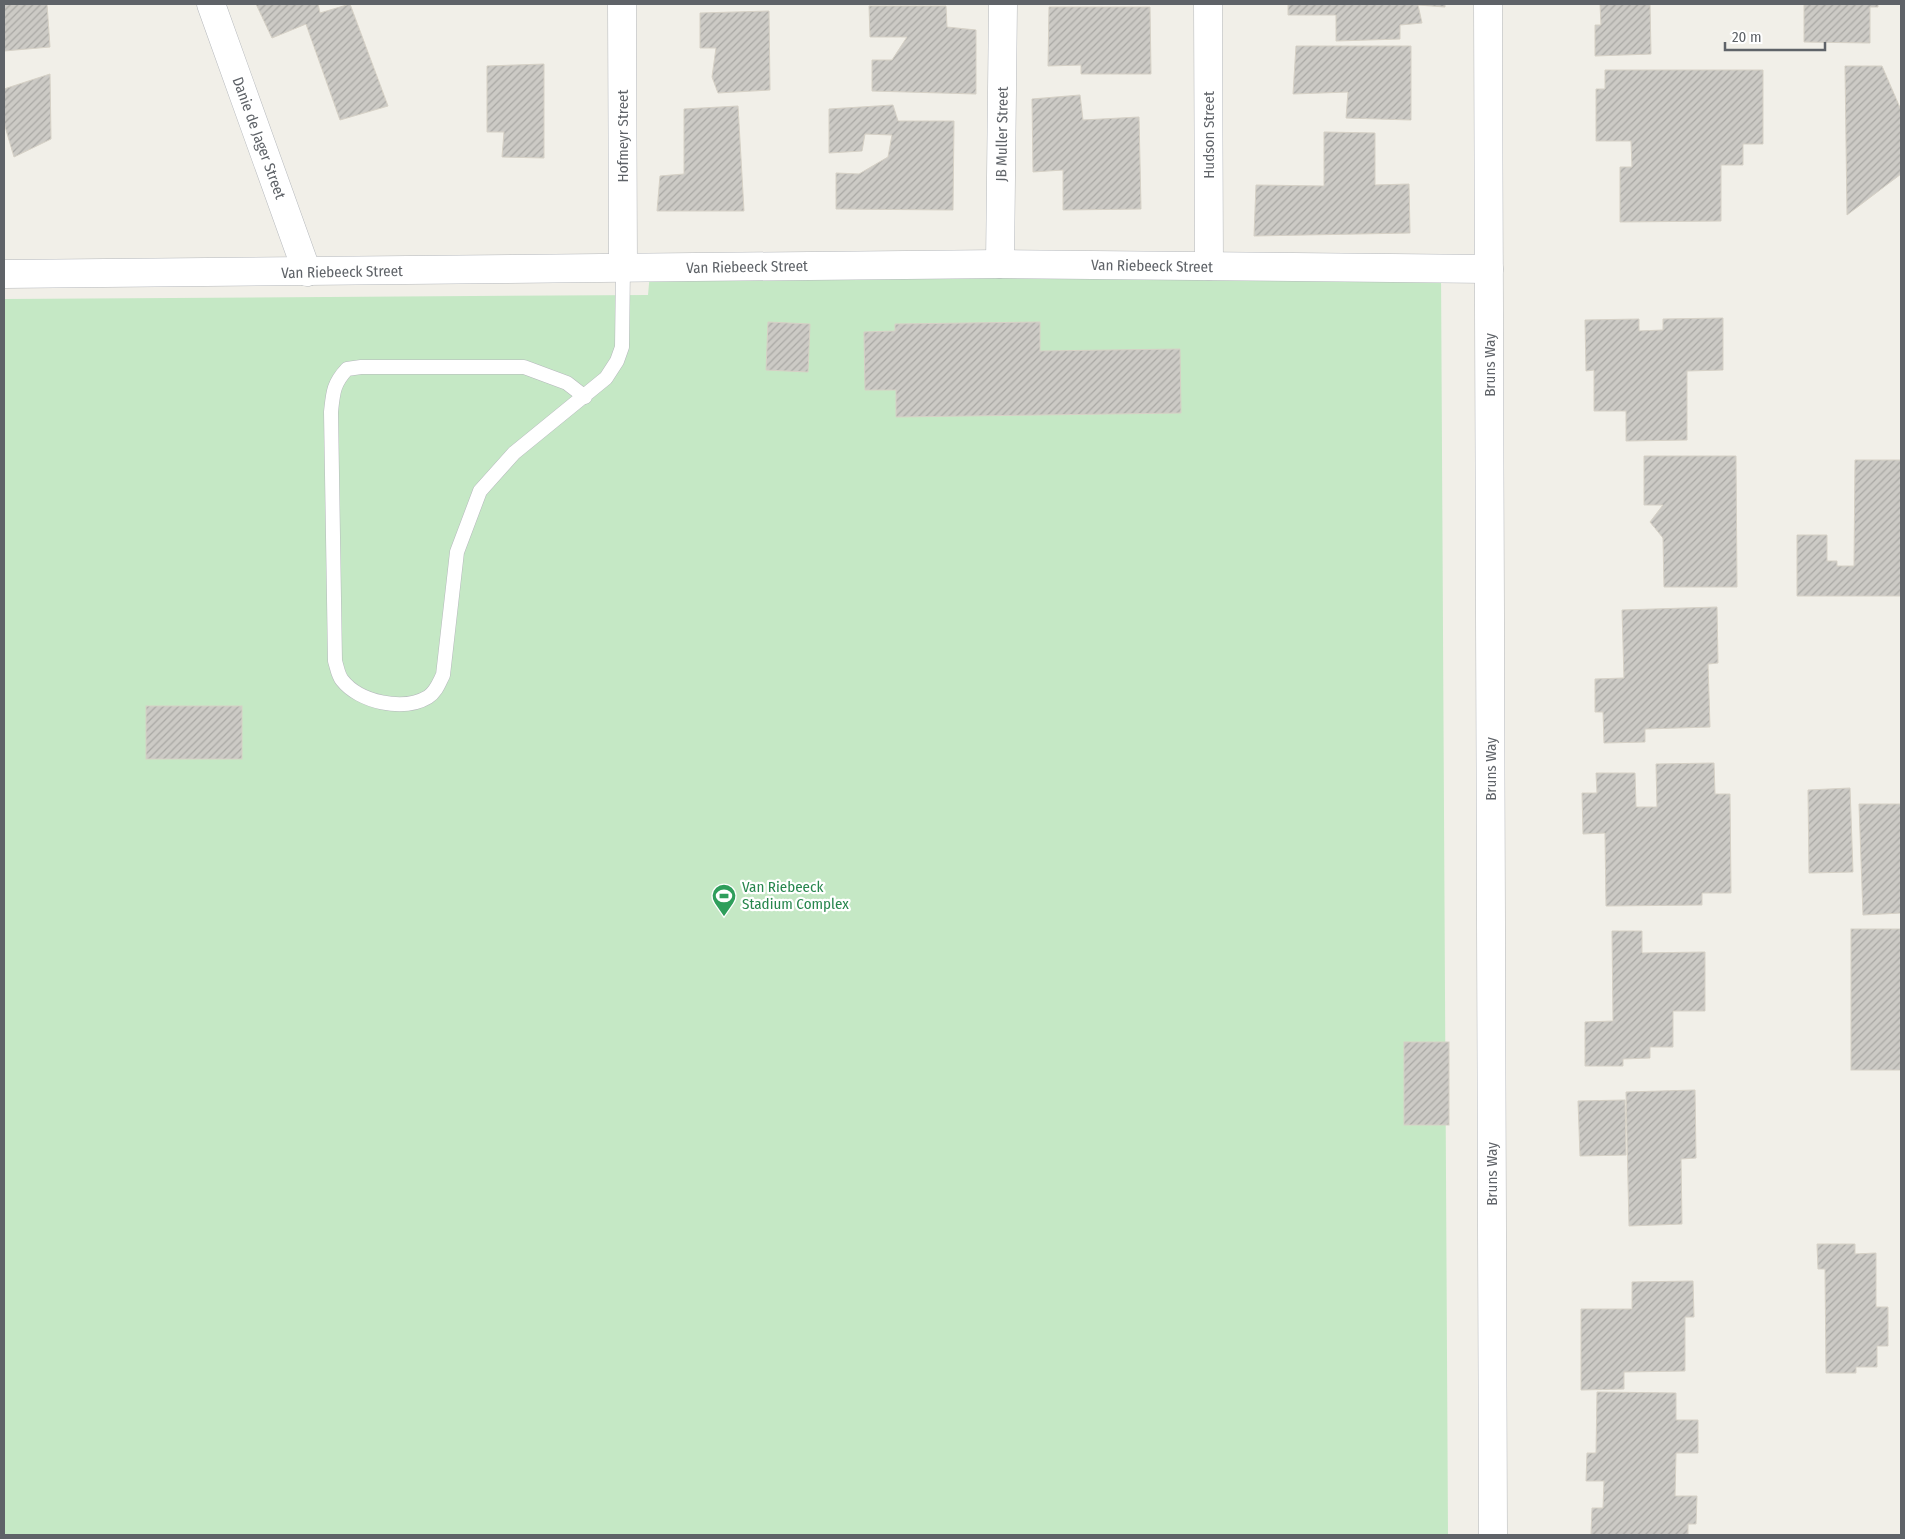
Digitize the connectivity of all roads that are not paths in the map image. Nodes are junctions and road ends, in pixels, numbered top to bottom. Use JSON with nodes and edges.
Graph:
{"nodes":[{"id":1,"x":211,"y":4,"type":"edge"},
{"id":2,"x":622,"y":4,"type":"edge"},
{"id":3,"x":1003,"y":4,"type":"edge"},
{"id":4,"x":1208,"y":4,"type":"edge"},
{"id":5,"x":1488,"y":4,"type":"edge"},
{"id":6,"x":1000,"y":264,"type":"junction"},
{"id":7,"x":1209,"y":266,"type":"junction"},
{"id":8,"x":624,"y":268,"type":"junction"},
{"id":9,"x":1490,"y":269,"type":"junction"},
{"id":10,"x":308,"y":272,"type":"junction"},
{"id":11,"x":4,"y":274,"type":"edge"},
{"id":12,"x":585,"y":397,"type":"junction"},
{"id":13,"x":1493,"y":1535,"type":"edge"}],
"edges":[{"from":1,"to":10,"type":"street","name":"Danie de Jager Street"},
{"from":2,"to":8,"type":"street","name":"Hofmeyr Street"},
{"from":3,"to":6,"type":"street","name":"JB Muller Street"},
{"from":4,"to":7,"type":"street","name":"Hudson Street"},
{"from":5,"to":9,"type":"street","name":"Bruns Way"},
{"from":6,"to":7,"type":"street","name":"Van Riebeeck Street"},
{"from":6,"to":8,"type":"street","name":"Van Riebeeck Street"},
{"from":7,"to":9,"type":"street","name":"Van Riebeeck Street"},
{"from":8,"to":10,"type":"street","name":"Van Riebeeck Street"},
{"from":8,"to":12,"type":"lane"},
{"from":9,"to":13,"type":"street","name":"Bruns Way"},
{"from":10,"to":11,"type":"street","name":"Van Riebeeck Street"},
{"from":12,"to":12,"type":"lane"}]}
